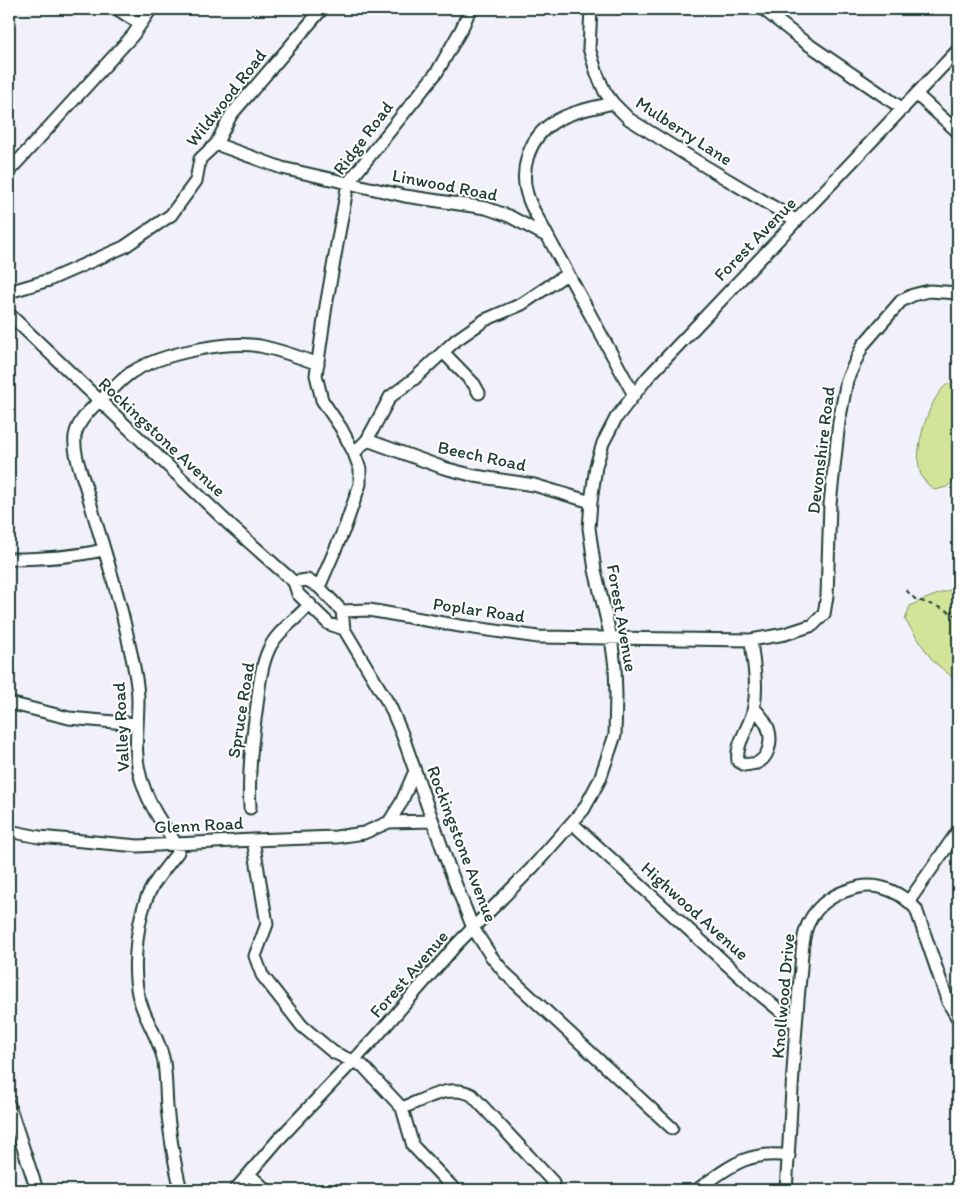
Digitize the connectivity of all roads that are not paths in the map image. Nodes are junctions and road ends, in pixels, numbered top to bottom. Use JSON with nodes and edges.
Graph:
{"nodes":[{"id":1,"x":117,"y":9,"type":"edge"},
{"id":2,"x":151,"y":9,"type":"edge"},
{"id":3,"x":322,"y":9,"type":"edge"},
{"id":4,"x":470,"y":9,"type":"edge"},
{"id":5,"x":591,"y":9,"type":"edge"},
{"id":6,"x":763,"y":9,"type":"edge"},
{"id":7,"x":140,"y":24,"type":"junction"},
{"id":8,"x":958,"y":50,"type":"edge"},
{"id":9,"x":917,"y":95,"type":"junction"},
{"id":10,"x":613,"y":103,"type":"junction"},
{"id":11,"x":903,"y":109,"type":"junction"},
{"id":12,"x":958,"y":132,"type":"edge"},
{"id":13,"x":216,"y":144,"type":"junction"},
{"id":14,"x":9,"y":171,"type":"edge"},
{"id":15,"x":348,"y":183,"type":"junction"},
{"id":16,"x":797,"y":221,"type":"junction"},
{"id":17,"x":548,"y":238,"type":"junction"},
{"id":18,"x":567,"y":274,"type":"junction"},
{"id":19,"x":9,"y":292,"type":"edge"},
{"id":20,"x":958,"y":293,"type":"edge"},
{"id":21,"x":9,"y":314,"type":"edge"},
{"id":22,"x":443,"y":352,"type":"junction"},
{"id":23,"x":318,"y":364,"type":"junction"},
{"id":24,"x":479,"y":393,"type":"dead end"},
{"id":25,"x":634,"y":395,"type":"junction"},
{"id":26,"x":99,"y":401,"type":"junction"},
{"id":27,"x":366,"y":440,"type":"junction"},
{"id":28,"x":354,"y":453,"type":"junction"},
{"id":29,"x":591,"y":502,"type":"junction"},
{"id":30,"x":103,"y":550,"type":"junction"},
{"id":31,"x":9,"y":559,"type":"edge"},
{"id":32,"x":294,"y":582,"type":"junction"},
{"id":33,"x":319,"y":587,"type":"junction"},
{"id":34,"x":310,"y":604,"type":"junction"},
{"id":35,"x":342,"y":611,"type":"junction"},
{"id":36,"x":820,"y":619,"type":"joint"},
{"id":37,"x":344,"y":629,"type":"junction"},
{"id":38,"x":612,"y":638,"type":"junction"},
{"id":39,"x":752,"y":640,"type":"junction"},
{"id":40,"x":9,"y":703,"type":"edge"},
{"id":41,"x":754,"y":708,"type":"junction"},
{"id":42,"x":137,"y":724,"type":"junction"},
{"id":43,"x":415,"y":771,"type":"junction"},
{"id":44,"x":250,"y":808,"type":"dead end"},
{"id":45,"x":433,"y":821,"type":"junction"},
{"id":46,"x":389,"y":822,"type":"junction"},
{"id":47,"x":572,"y":822,"type":"junction"},
{"id":48,"x":9,"y":831,"type":"edge"},
{"id":49,"x":958,"y":831,"type":"edge"},
{"id":50,"x":253,"y":840,"type":"junction"},
{"id":51,"x":178,"y":845,"type":"junction"},
{"id":52,"x":909,"y":901,"type":"junction"},
{"id":53,"x":473,"y":928,"type":"junction"},
{"id":54,"x":958,"y":1019,"type":"edge"},
{"id":55,"x":795,"y":1023,"type":"junction"},
{"id":56,"x":353,"y":1062,"type":"junction"},
{"id":57,"x":9,"y":1105,"type":"edge"},
{"id":58,"x":402,"y":1108,"type":"junction"},
{"id":59,"x":11,"y":1117,"type":"edge"},
{"id":60,"x":672,"y":1128,"type":"dead end"},
{"id":61,"x":788,"y":1156,"type":"junction"},
{"id":62,"x":249,"y":1174,"type":"junction"},
{"id":63,"x":553,"y":1182,"type":"dead end"},
{"id":64,"x":37,"y":1190,"type":"edge"},
{"id":65,"x":181,"y":1190,"type":"edge"},
{"id":66,"x":235,"y":1190,"type":"edge"},
{"id":67,"x":266,"y":1190,"type":"edge"},
{"id":68,"x":456,"y":1190,"type":"edge"},
{"id":69,"x":697,"y":1190,"type":"edge"},
{"id":70,"x":786,"y":1190,"type":"edge"}],
"edges":[{"from":1,"to":7,"type":"street"},
{"from":2,"to":7,"type":"street"},
{"from":3,"to":13,"type":"street","name":"Wildwood Road"},
{"from":4,"to":15,"type":"street","name":"Ridge Road"},
{"from":5,"to":10,"type":"street","name":"Mulberry Lane"},
{"from":6,"to":11,"type":"street"},
{"from":7,"to":14,"type":"street"},
{"from":8,"to":9,"type":"street","name":"Forest Avenue"},
{"from":9,"to":11,"type":"street","name":"Forest Avenue"},
{"from":9,"to":12,"type":"street"},
{"from":10,"to":16,"type":"street","name":"Mulberry Lane"},
{"from":10,"to":17,"type":"street"},
{"from":11,"to":16,"type":"street","name":"Forest Avenue"},
{"from":13,"to":15,"type":"street","name":"Linwood Road"},
{"from":13,"to":19,"type":"street","name":"Wildwood Road"},
{"from":15,"to":17,"type":"street","name":"Linwood Road"},
{"from":15,"to":23,"type":"street","name":"Ridge Road"},
{"from":16,"to":25,"type":"street","name":"Forest Avenue"},
{"from":17,"to":18,"type":"street"},
{"from":18,"to":22,"type":"street"},
{"from":18,"to":25,"type":"street"},
{"from":20,"to":36,"type":"street","name":"Devonshire Road"},
{"from":21,"to":26,"type":"street","name":"Rockingstone Avenue"},
{"from":22,"to":24,"type":"street"},
{"from":22,"to":27,"type":"street"},
{"from":23,"to":26,"type":"street","name":"Valley Road"},
{"from":23,"to":28,"type":"street","name":"Ridge Road"},
{"from":25,"to":29,"type":"street","name":"Forest Avenue"},
{"from":26,"to":30,"type":"street","name":"Valley Road"},
{"from":26,"to":32,"type":"street","name":"Rockingstone Avenue"},
{"from":27,"to":28,"type":"street"},
{"from":27,"to":29,"type":"street","name":"Beech Road"},
{"from":28,"to":33,"type":"street","name":"Ridge Road"},
{"from":29,"to":38,"type":"street","name":"Forest Avenue"},
{"from":30,"to":31,"type":"street"},
{"from":30,"to":42,"type":"street","name":"Valley Road"},
{"from":32,"to":33,"type":"street"},
{"from":32,"to":34,"type":"street","name":"Rockingstone Avenue"},
{"from":33,"to":35,"type":"street"},
{"from":34,"to":37,"type":"street","name":"Rockingstone Avenue"},
{"from":34,"to":44,"type":"street","name":"Spruce Road"},
{"from":35,"to":37,"type":"street","name":"Rockingstone Avenue"},
{"from":35,"to":38,"type":"street","name":"Poplar Road"},
{"from":36,"to":39,"type":"street","name":"Poplar Road"},
{"from":37,"to":43,"type":"street","name":"Rockingstone Avenue"},
{"from":38,"to":39,"type":"street","name":"Poplar Road"},
{"from":38,"to":47,"type":"street","name":"Forest Avenue"},
{"from":39,"to":41,"type":"street"},
{"from":40,"to":42,"type":"street"},
{"from":41,"to":41,"type":"street"},
{"from":42,"to":51,"type":"street","name":"Valley Road"},
{"from":43,"to":45,"type":"street","name":"Rockingstone Avenue"},
{"from":43,"to":46,"type":"street"},
{"from":45,"to":46,"type":"street","name":"Glenn Road"},
{"from":45,"to":53,"type":"street","name":"Rockingstone Avenue"},
{"from":46,"to":50,"type":"street","name":"Glenn Road"},
{"from":47,"to":53,"type":"street","name":"Forest Avenue"},
{"from":47,"to":55,"type":"street","name":"Highwood Avenue"},
{"from":48,"to":51,"type":"street","name":"Glenn Road"},
{"from":49,"to":52,"type":"street"},
{"from":50,"to":51,"type":"street","name":"Glenn Road"},
{"from":50,"to":56,"type":"street"},
{"from":51,"to":65,"type":"street"},
{"from":52,"to":54,"type":"street"},
{"from":52,"to":55,"type":"street","name":"Knollwood Drive"},
{"from":53,"to":56,"type":"street","name":"Forest Avenue"},
{"from":53,"to":60,"type":"street","name":"Rockingstone Avenue"},
{"from":55,"to":61,"type":"street","name":"Knollwood Drive"},
{"from":56,"to":58,"type":"street"},
{"from":56,"to":62,"type":"street","name":"Forest Avenue"},
{"from":57,"to":59,"type":"street"},
{"from":58,"to":63,"type":"street"},
{"from":58,"to":68,"type":"street"},
{"from":59,"to":64,"type":"street"},
{"from":61,"to":69,"type":"street"},
{"from":61,"to":70,"type":"street","name":"Knollwood Drive"},
{"from":62,"to":66,"type":"street","name":"Forest Avenue"},
{"from":62,"to":67,"type":"street"}]}
